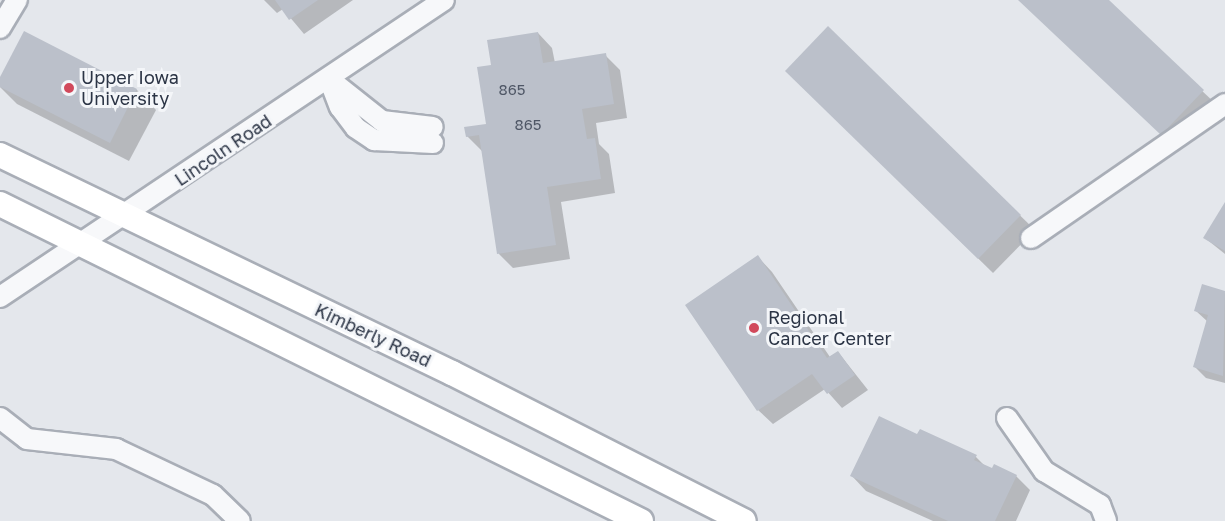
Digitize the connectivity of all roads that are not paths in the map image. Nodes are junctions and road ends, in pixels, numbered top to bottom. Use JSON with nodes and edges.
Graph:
{"nodes":[{"id":1,"x":17,"y":0,"type":"edge"},
{"id":2,"x":444,"y":0,"type":"edge"},
{"id":3,"x":0,"y":28,"type":"edge"},
{"id":4,"x":329,"y":79,"type":"junction"},
{"id":5,"x":1225,"y":104,"type":"edge"},
{"id":6,"x":433,"y":135,"type":"dead end"},
{"id":7,"x":0,"y":155,"type":"edge"},
{"id":8,"x":0,"y":204,"type":"edge"},
{"id":9,"x":123,"y":216,"type":"junction"},
{"id":10,"x":1031,"y":238,"type":"dead end"},
{"id":11,"x":79,"y":244,"type":"junction"},
{"id":12,"x":0,"y":297,"type":"edge"},
{"id":13,"x":0,"y":418,"type":"edge"},
{"id":14,"x":1007,"y":418,"type":"dead end"},
{"id":15,"x":240,"y":521,"type":"edge"},
{"id":16,"x":641,"y":521,"type":"edge"},
{"id":17,"x":744,"y":521,"type":"edge"},
{"id":18,"x":1106,"y":521,"type":"edge"}],
"edges":[{"from":1,"to":3,"type":"street"},
{"from":2,"to":4,"type":"street","name":"Lincoln Road"},
{"from":4,"to":6,"type":"street"},
{"from":4,"to":9,"type":"street","name":"Lincoln Road"},
{"from":5,"to":10,"type":"street"},
{"from":7,"to":9,"type":"main road","name":"Kimberly Road"},
{"from":8,"to":11,"type":"main road"},
{"from":9,"to":11,"type":"street","name":"Lincoln Road"},
{"from":9,"to":17,"type":"main road","name":"Kimberly Road"},
{"from":11,"to":12,"type":"street","name":"Lincoln Road"},
{"from":11,"to":16,"type":"main road"},
{"from":13,"to":15,"type":"street"},
{"from":14,"to":18,"type":"street"}]}
